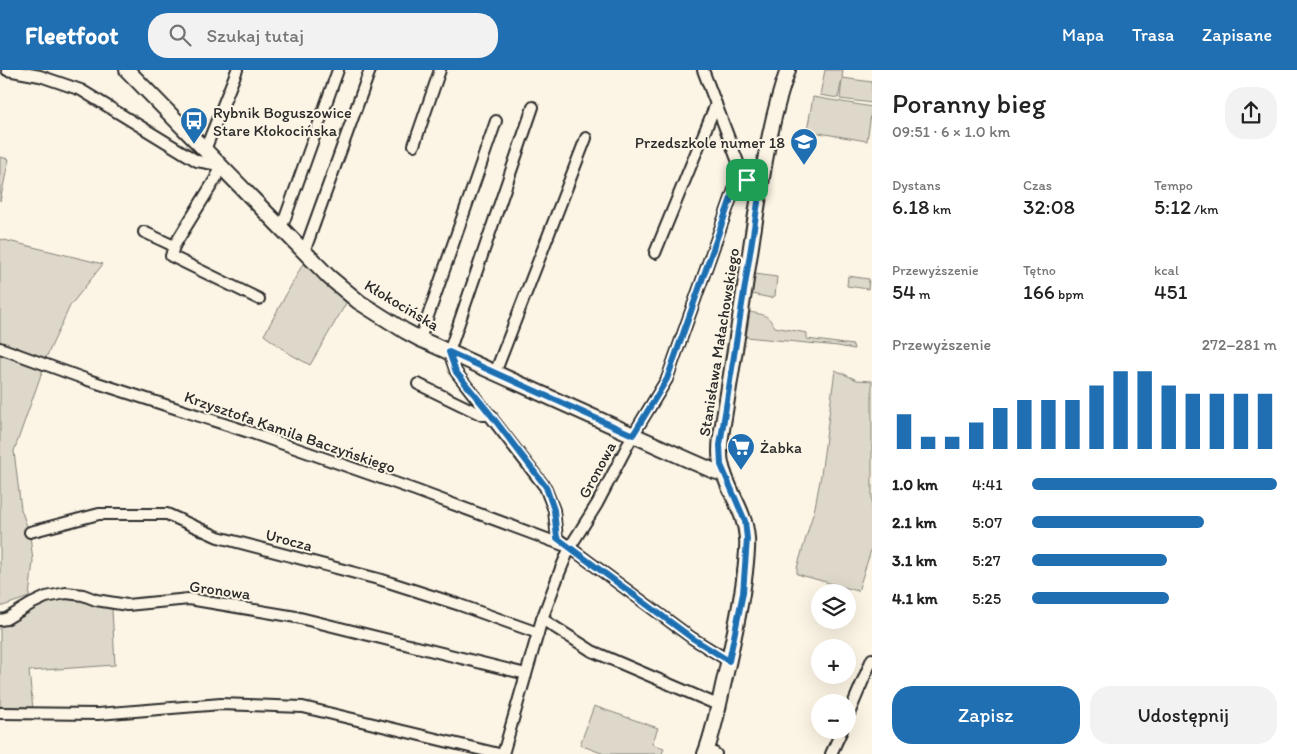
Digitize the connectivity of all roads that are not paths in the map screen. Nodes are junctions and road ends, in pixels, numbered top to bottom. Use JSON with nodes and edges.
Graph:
{"nodes":[{"id":1,"x":7,"y":70,"type":"edge"},
{"id":2,"x":127,"y":70,"type":"edge"},
{"id":3,"x":237,"y":70,"type":"edge"},
{"id":4,"x":338,"y":70,"type":"edge"},
{"id":5,"x":370,"y":70,"type":"edge"},
{"id":6,"x":440,"y":70,"type":"edge"},
{"id":7,"x":703,"y":70,"type":"edge"},
{"id":8,"x":788,"y":70,"type":"edge"},
{"id":9,"x":716,"y":104,"type":"junction"},
{"id":10,"x":533,"y":107,"type":"dead end"},
{"id":11,"x":496,"y":121,"type":"dead end"},
{"id":12,"x":586,"y":138,"type":"dead end"},
{"id":13,"x":414,"y":145,"type":"dead end"},
{"id":14,"x":205,"y":150,"type":"junction"},
{"id":15,"x":219,"y":165,"type":"junction"},
{"id":16,"x":741,"y":170,"type":"junction"},
{"id":17,"x":759,"y":196,"type":"junction"},
{"id":18,"x":279,"y":226,"type":"junction"},
{"id":19,"x":144,"y":232,"type":"dead end"},
{"id":20,"x":174,"y":246,"type":"junction"},
{"id":21,"x":302,"y":250,"type":"junction"},
{"id":22,"x":655,"y":253,"type":"dead end"},
{"id":23,"x":259,"y":299,"type":"dead end"},
{"id":24,"x":420,"y":338,"type":"junction"},
{"id":25,"x":0,"y":348,"type":"edge"},
{"id":26,"x":449,"y":352,"type":"junction"},
{"id":27,"x":495,"y":373,"type":"junction"},
{"id":28,"x":418,"y":384,"type":"dead end"},
{"id":29,"x":491,"y":415,"type":"junction"},
{"id":30,"x":633,"y":435,"type":"junction"},
{"id":31,"x":724,"y":474,"type":"junction"},
{"id":32,"x":30,"y":532,"type":"dead end"},
{"id":33,"x":570,"y":547,"type":"junction"},
{"id":34,"x":542,"y":619,"type":"junction"},
{"id":35,"x":0,"y":620,"type":"edge"},
{"id":36,"x":538,"y":633,"type":"junction"},
{"id":37,"x":872,"y":659,"type":"edge"},
{"id":38,"x":729,"y":661,"type":"junction"},
{"id":39,"x":526,"y":674,"type":"junction"},
{"id":40,"x":856,"y":697,"type":"edge"},
{"id":41,"x":718,"y":705,"type":"junction"},
{"id":42,"x":0,"y":713,"type":"edge"},
{"id":43,"x":838,"y":739,"type":"edge"},
{"id":44,"x":709,"y":752,"type":"edge"},
{"id":45,"x":499,"y":754,"type":"edge"},
{"id":46,"x":503,"y":754,"type":"edge"},
{"id":47,"x":831,"y":754,"type":"edge"}],
"edges":[{"from":1,"to":15,"type":"street"},
{"from":2,"to":14,"type":"street","name":"Kłokocińska"},
{"from":3,"to":14,"type":"street"},
{"from":4,"to":18,"type":"street"},
{"from":5,"to":21,"type":"street"},
{"from":6,"to":13,"type":"street"},
{"from":7,"to":9,"type":"street"},
{"from":8,"to":17,"type":"street","name":"Stanisława Małachowskiego"},
{"from":9,"to":16,"type":"street"},
{"from":9,"to":22,"type":"street"},
{"from":10,"to":26,"type":"street"},
{"from":11,"to":24,"type":"street"},
{"from":12,"to":27,"type":"street"},
{"from":14,"to":15,"type":"street","name":"Kłokocińska"},
{"from":15,"to":18,"type":"street","name":"Kłokocińska"},
{"from":15,"to":20,"type":"street"},
{"from":16,"to":17,"type":"street"},
{"from":16,"to":30,"type":"street","name":"Gronowa"},
{"from":17,"to":31,"type":"street","name":"Stanisława Małachowskiego"},
{"from":18,"to":21,"type":"street","name":"Kłokocińska"},
{"from":19,"to":20,"type":"street"},
{"from":20,"to":23,"type":"street"},
{"from":21,"to":24,"type":"street","name":"Kłokocińska"},
{"from":24,"to":26,"type":"street","name":"Kłokocińska"},
{"from":25,"to":33,"type":"street","name":"Krzysztofa Kamila Baczyńskiego"},
{"from":26,"to":27,"type":"street","name":"Kłokocińska"},
{"from":26,"to":29,"type":"street"},
{"from":27,"to":30,"type":"street","name":"Kłokocińska"},
{"from":28,"to":29,"type":"street"},
{"from":29,"to":33,"type":"street"},
{"from":30,"to":31,"type":"street","name":"Kłokocińska"},
{"from":30,"to":33,"type":"street","name":"Gronowa"},
{"from":31,"to":38,"type":"street","name":"Stanisława Małachowskiego"},
{"from":32,"to":36,"type":"street","name":"Urocza"},
{"from":33,"to":34,"type":"street","name":"Gronowa"},
{"from":33,"to":38,"type":"street"},
{"from":34,"to":36,"type":"street","name":"Gronowa"},
{"from":34,"to":41,"type":"street"},
{"from":35,"to":39,"type":"street","name":"Gronowa"},
{"from":36,"to":39,"type":"street","name":"Gronowa"},
{"from":37,"to":40,"type":"street"},
{"from":38,"to":41,"type":"street","name":"Stanisława Małachowskiego"},
{"from":39,"to":46,"type":"street","name":"Gronowa"},
{"from":41,"to":44,"type":"street","name":"Stanisława Małachowskiego"},
{"from":42,"to":45,"type":"street"},
{"from":43,"to":47,"type":"street"}]}
